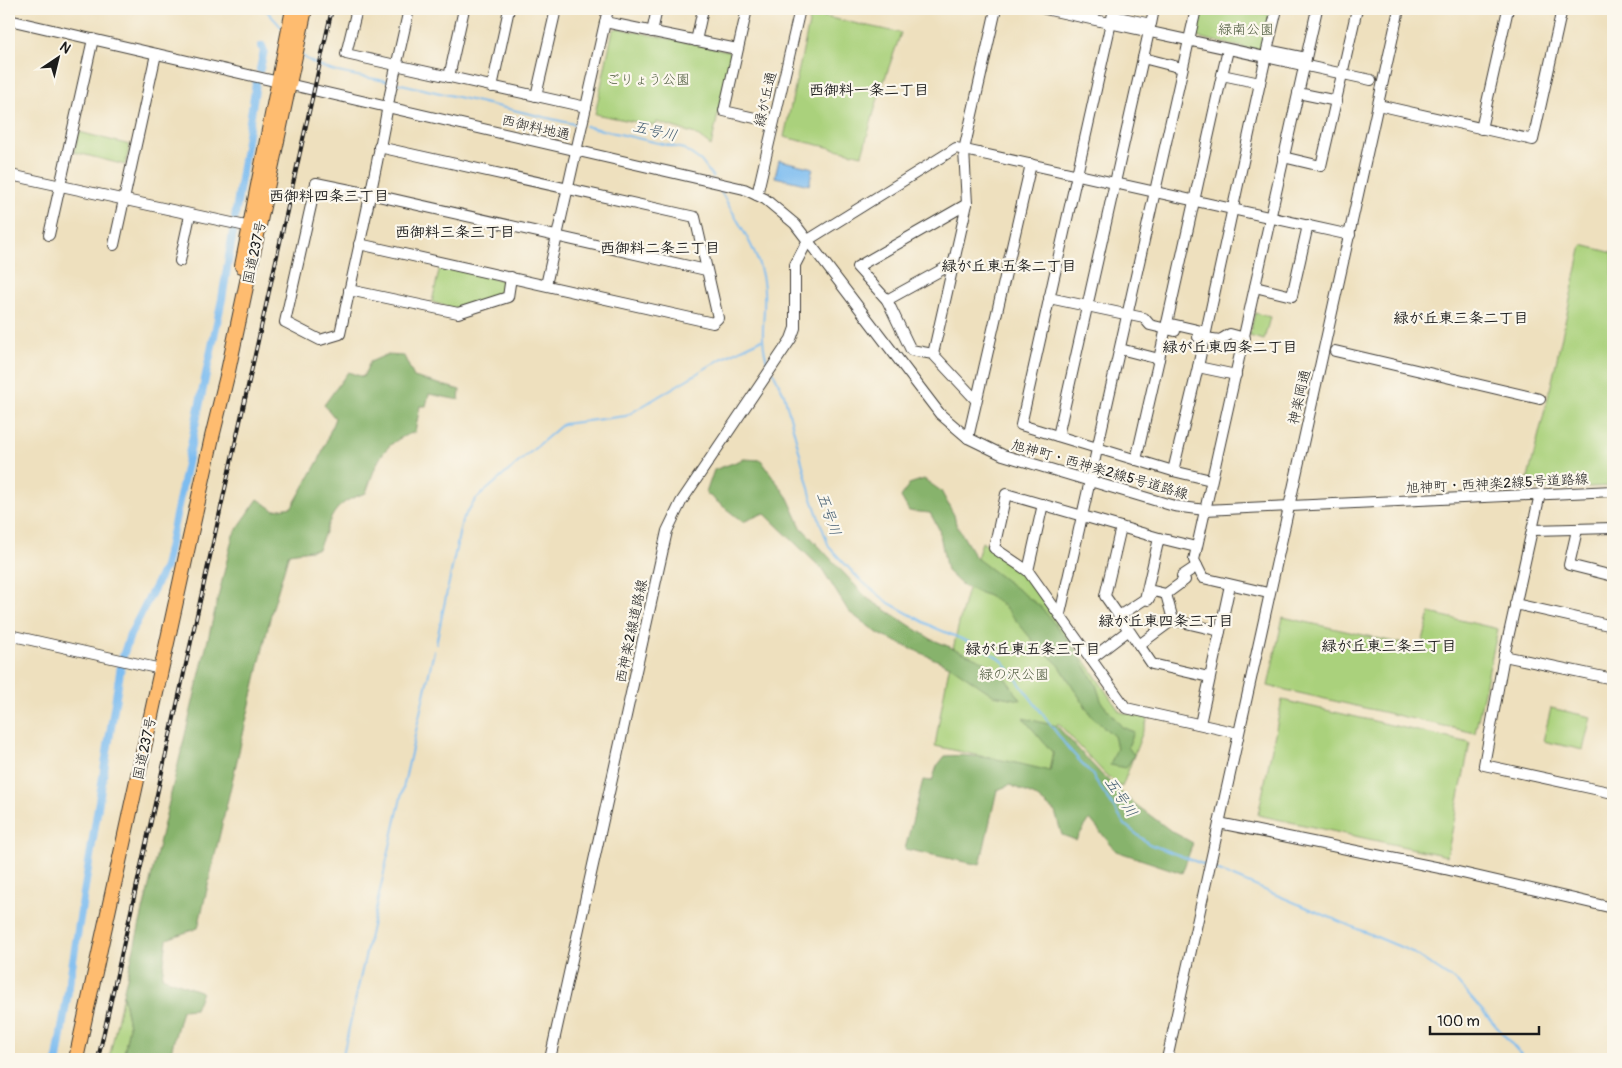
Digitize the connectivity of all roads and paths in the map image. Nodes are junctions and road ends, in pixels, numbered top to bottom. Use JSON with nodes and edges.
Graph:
{"nodes":[{"id":1,"x":293,"y":9,"type":"edge"},
{"id":2,"x":305,"y":9,"type":"edge"},
{"id":3,"x":356,"y":9,"type":"edge"},
{"id":4,"x":409,"y":9,"type":"edge"},
{"id":5,"x":464,"y":9,"type":"edge"},
{"id":6,"x":509,"y":9,"type":"edge"},
{"id":7,"x":556,"y":9,"type":"edge"},
{"id":8,"x":608,"y":9,"type":"edge"},
{"id":9,"x":657,"y":9,"type":"edge"},
{"id":10,"x":703,"y":9,"type":"edge"},
{"id":11,"x":747,"y":9,"type":"edge"},
{"id":12,"x":800,"y":9,"type":"edge"},
{"id":13,"x":996,"y":9,"type":"edge"},
{"id":14,"x":1045,"y":9,"type":"edge"},
{"id":15,"x":1154,"y":9,"type":"edge"},
{"id":16,"x":1196,"y":9,"type":"edge"},
{"id":17,"x":1274,"y":9,"type":"edge"},
{"id":18,"x":1317,"y":9,"type":"edge"},
{"id":19,"x":1357,"y":9,"type":"edge"},
{"id":20,"x":1399,"y":9,"type":"edge"},
{"id":21,"x":1508,"y":9,"type":"edge"},
{"id":22,"x":1562,"y":9,"type":"edge"},
{"id":23,"x":1112,"y":16,"type":"edge"},
{"id":24,"x":9,"y":20,"type":"edge"},
{"id":25,"x":605,"y":22,"type":"junction"},
{"id":26,"x":1150,"y":28,"type":"junction"},
{"id":27,"x":294,"y":32,"type":"junction"},
{"id":28,"x":652,"y":32,"type":"junction"},
{"id":29,"x":93,"y":39,"type":"junction"},
{"id":30,"x":696,"y":41,"type":"junction"},
{"id":31,"x":1188,"y":41,"type":"junction"},
{"id":32,"x":737,"y":50,"type":"junction"},
{"id":33,"x":1228,"y":50,"type":"junction"},
{"id":34,"x":156,"y":54,"type":"junction"},
{"id":35,"x":1266,"y":54,"type":"junction"},
{"id":36,"x":1143,"y":58,"type":"junction"},
{"id":37,"x":1305,"y":62,"type":"junction"},
{"id":38,"x":1182,"y":68,"type":"junction"},
{"id":39,"x":396,"y":70,"type":"junction"},
{"id":40,"x":1222,"y":75,"type":"junction"},
{"id":41,"x":1342,"y":75,"type":"junction"},
{"id":42,"x":449,"y":77,"type":"junction"},
{"id":43,"x":1371,"y":80,"type":"dead end"},
{"id":44,"x":283,"y":83,"type":"junction"},
{"id":45,"x":1260,"y":83,"type":"junction"},
{"id":46,"x":492,"y":87,"type":"junction"},
{"id":47,"x":1298,"y":93,"type":"junction"},
{"id":48,"x":536,"y":96,"type":"junction"},
{"id":49,"x":1337,"y":101,"type":"junction"},
{"id":50,"x":1378,"y":105,"type":"junction"},
{"id":51,"x":388,"y":108,"type":"junction"},
{"id":52,"x":585,"y":112,"type":"junction"},
{"id":53,"x":773,"y":122,"type":"junction"},
{"id":54,"x":1481,"y":129,"type":"junction"},
{"id":55,"x":379,"y":147,"type":"junction"},
{"id":56,"x":576,"y":150,"type":"junction"},
{"id":57,"x":964,"y":150,"type":"junction"},
{"id":58,"x":1283,"y":157,"type":"junction"},
{"id":59,"x":1030,"y":164,"type":"junction"},
{"id":60,"x":1077,"y":175,"type":"junction"},
{"id":61,"x":15,"y":176,"type":"dead end"},
{"id":62,"x":1115,"y":183,"type":"junction"},
{"id":63,"x":59,"y":186,"type":"junction"},
{"id":64,"x":568,"y":189,"type":"junction"},
{"id":65,"x":1154,"y":192,"type":"junction"},
{"id":66,"x":370,"y":194,"type":"junction"},
{"id":67,"x":757,"y":194,"type":"junction"},
{"id":68,"x":124,"y":200,"type":"junction"},
{"id":69,"x":1194,"y":200,"type":"junction"},
{"id":70,"x":966,"y":204,"type":"junction"},
{"id":71,"x":1232,"y":209,"type":"junction"},
{"id":72,"x":190,"y":215,"type":"junction"},
{"id":73,"x":1271,"y":217,"type":"junction"},
{"id":74,"x":1308,"y":226,"type":"junction"},
{"id":75,"x":253,"y":228,"type":"junction"},
{"id":76,"x":49,"y":234,"type":"dead end"},
{"id":77,"x":1350,"y":235,"type":"junction"},
{"id":78,"x":557,"y":237,"type":"junction"},
{"id":79,"x":808,"y":240,"type":"junction"},
{"id":80,"x":359,"y":244,"type":"junction"},
{"id":81,"x":114,"y":245,"type":"dead end"},
{"id":82,"x":180,"y":261,"type":"dead end"},
{"id":83,"x":954,"y":263,"type":"junction"},
{"id":84,"x":706,"y":270,"type":"junction"},
{"id":85,"x":511,"y":277,"type":"junction"},
{"id":86,"x":546,"y":285,"type":"junction"},
{"id":87,"x":1255,"y":288,"type":"junction"},
{"id":88,"x":350,"y":290,"type":"junction"},
{"id":89,"x":1049,"y":298,"type":"junction"},
{"id":90,"x":887,"y":300,"type":"junction"},
{"id":91,"x":1088,"y":307,"type":"junction"},
{"id":92,"x":1127,"y":316,"type":"junction"},
{"id":93,"x":1167,"y":326,"type":"junction"},
{"id":94,"x":1205,"y":335,"type":"junction"},
{"id":95,"x":1245,"y":338,"type":"junction"},
{"id":96,"x":1120,"y":349,"type":"junction"},
{"id":97,"x":1335,"y":351,"type":"dead end"},
{"id":98,"x":933,"y":354,"type":"junction"},
{"id":99,"x":1159,"y":359,"type":"junction"},
{"id":100,"x":1198,"y":367,"type":"junction"},
{"id":101,"x":1236,"y":375,"type":"junction"},
{"id":102,"x":1540,"y":399,"type":"dead end"},
{"id":103,"x":976,"y":400,"type":"junction"},
{"id":104,"x":1058,"y":436,"type":"junction"},
{"id":105,"x":968,"y":438,"type":"junction"},
{"id":106,"x":1097,"y":448,"type":"junction"},
{"id":107,"x":1136,"y":460,"type":"junction"},
{"id":108,"x":1173,"y":471,"type":"junction"},
{"id":109,"x":1211,"y":480,"type":"junction"},
{"id":110,"x":1090,"y":481,"type":"junction"},
{"id":111,"x":1613,"y":491,"type":"edge"},
{"id":112,"x":1540,"y":494,"type":"junction"},
{"id":113,"x":1043,"y":504,"type":"junction"},
{"id":114,"x":1288,"y":506,"type":"junction"},
{"id":115,"x":1205,"y":510,"type":"junction"},
{"id":116,"x":1082,"y":515,"type":"junction"},
{"id":117,"x":1121,"y":527,"type":"junction"},
{"id":118,"x":1613,"y":528,"type":"edge"},
{"id":119,"x":1532,"y":530,"type":"junction"},
{"id":120,"x":1577,"y":530,"type":"junction"},
{"id":121,"x":1159,"y":538,"type":"junction"},
{"id":122,"x":1196,"y":546,"type":"junction"},
{"id":123,"x":1197,"y":566,"type":"junction"},
{"id":124,"x":1028,"y":571,"type":"junction"},
{"id":125,"x":1613,"y":576,"type":"edge"},
{"id":126,"x":1230,"y":585,"type":"junction"},
{"id":127,"x":1268,"y":593,"type":"junction"},
{"id":128,"x":1166,"y":594,"type":"junction"},
{"id":129,"x":1515,"y":604,"type":"junction"},
{"id":130,"x":1060,"y":614,"type":"junction"},
{"id":131,"x":1121,"y":618,"type":"junction"},
{"id":132,"x":1173,"y":620,"type":"junction"},
{"id":133,"x":1613,"y":626,"type":"edge"},
{"id":134,"x":1129,"y":630,"type":"junction"},
{"id":135,"x":1220,"y":631,"type":"junction"},
{"id":136,"x":9,"y":635,"type":"edge"},
{"id":137,"x":1139,"y":645,"type":"junction"},
{"id":138,"x":1504,"y":656,"type":"junction"},
{"id":139,"x":1091,"y":659,"type":"junction"},
{"id":140,"x":161,"y":669,"type":"junction"},
{"id":141,"x":1209,"y":678,"type":"junction"},
{"id":142,"x":1613,"y":679,"type":"edge"},
{"id":143,"x":1200,"y":724,"type":"junction"},
{"id":144,"x":1238,"y":733,"type":"junction"},
{"id":145,"x":1613,"y":793,"type":"edge"},
{"id":146,"x":1219,"y":823,"type":"junction"},
{"id":147,"x":1613,"y":908,"type":"edge"},
{"id":148,"x":76,"y":1059,"type":"edge"},
{"id":149,"x":550,"y":1059,"type":"edge"},
{"id":150,"x":1167,"y":1059,"type":"edge"}],
"edges":[{"from":1,"to":27,"type":"highway","name":"国道237号"},
{"from":2,"to":27,"type":"highway","name":"国道237号"},
{"from":3,"to":39,"type":"street"},
{"from":4,"to":39,"type":"street"},
{"from":5,"to":42,"type":"street"},
{"from":6,"to":46,"type":"street"},
{"from":7,"to":48,"type":"street"},
{"from":8,"to":25,"type":"street"},
{"from":9,"to":28,"type":"street"},
{"from":10,"to":30,"type":"street"},
{"from":11,"to":32,"type":"street"},
{"from":12,"to":53,"type":"street","name":"緑が丘通"},
{"from":13,"to":57,"type":"street"},
{"from":14,"to":23,"type":"street"},
{"from":15,"to":26,"type":"street"},
{"from":16,"to":31,"type":"street"},
{"from":17,"to":35,"type":"street"},
{"from":18,"to":37,"type":"street"},
{"from":19,"to":41,"type":"street"},
{"from":20,"to":50,"type":"street","name":"神楽岡通"},
{"from":21,"to":54,"type":"street"},
{"from":22,"to":54,"type":"street"},
{"from":23,"to":26,"type":"street"},
{"from":23,"to":60,"type":"street"},
{"from":24,"to":29,"type":"street"},
{"from":25,"to":28,"type":"street"},
{"from":25,"to":52,"type":"street"},
{"from":26,"to":31,"type":"street"},
{"from":26,"to":36,"type":"street"},
{"from":27,"to":44,"type":"highway","name":"国道237号"},
{"from":28,"to":30,"type":"street"},
{"from":29,"to":34,"type":"street"},
{"from":29,"to":63,"type":"street"},
{"from":30,"to":32,"type":"street"},
{"from":31,"to":33,"type":"street"},
{"from":31,"to":38,"type":"street"},
{"from":32,"to":53,"type":"street"},
{"from":33,"to":35,"type":"street"},
{"from":33,"to":40,"type":"street"},
{"from":34,"to":44,"type":"street"},
{"from":34,"to":68,"type":"street"},
{"from":35,"to":37,"type":"street"},
{"from":35,"to":45,"type":"street"},
{"from":36,"to":38,"type":"street"},
{"from":36,"to":62,"type":"street"},
{"from":37,"to":41,"type":"street"},
{"from":37,"to":47,"type":"street"},
{"from":38,"to":65,"type":"street"},
{"from":39,"to":42,"type":"street"},
{"from":39,"to":51,"type":"street"},
{"from":40,"to":45,"type":"street"},
{"from":40,"to":69,"type":"street"},
{"from":41,"to":43,"type":"street"},
{"from":41,"to":49,"type":"street"},
{"from":42,"to":46,"type":"street"},
{"from":44,"to":51,"type":"street"},
{"from":44,"to":75,"type":"highway","name":"国道237号"},
{"from":45,"to":71,"type":"street"},
{"from":46,"to":48,"type":"street"},
{"from":47,"to":49,"type":"street"},
{"from":47,"to":58,"type":"street"},
{"from":48,"to":52,"type":"street"},
{"from":49,"to":58,"type":"street"},
{"from":50,"to":54,"type":"street"},
{"from":50,"to":77,"type":"street","name":"神楽岡通"},
{"from":51,"to":55,"type":"street"},
{"from":51,"to":56,"type":"street","name":"西御料地通"},
{"from":52,"to":56,"type":"street"},
{"from":53,"to":67,"type":"street","name":"緑が丘通"},
{"from":55,"to":64,"type":"street"},
{"from":55,"to":66,"type":"street"},
{"from":56,"to":64,"type":"street"},
{"from":56,"to":67,"type":"street","name":"西御料地通"},
{"from":57,"to":59,"type":"street"},
{"from":57,"to":70,"type":"street"},
{"from":57,"to":79,"type":"street"},
{"from":58,"to":73,"type":"street"},
{"from":59,"to":60,"type":"street"},
{"from":59,"to":103,"type":"street"},
{"from":60,"to":62,"type":"street"},
{"from":60,"to":89,"type":"street"},
{"from":61,"to":63,"type":"street"},
{"from":62,"to":65,"type":"street"},
{"from":62,"to":91,"type":"street"},
{"from":63,"to":68,"type":"street"},
{"from":63,"to":76,"type":"street"},
{"from":64,"to":78,"type":"street"},
{"from":64,"to":84,"type":"street"},
{"from":65,"to":69,"type":"street"},
{"from":65,"to":92,"type":"street"},
{"from":66,"to":78,"type":"street"},
{"from":66,"to":80,"type":"street"},
{"from":66,"to":88,"type":"street"},
{"from":67,"to":79,"type":"street","name":"旭神町・西神楽2線5号道路線"},
{"from":68,"to":72,"type":"street"},
{"from":68,"to":81,"type":"street"},
{"from":69,"to":71,"type":"street"},
{"from":69,"to":93,"type":"street"},
{"from":70,"to":83,"type":"street"},
{"from":70,"to":90,"type":"street"},
{"from":71,"to":73,"type":"street"},
{"from":71,"to":94,"type":"street"},
{"from":72,"to":75,"type":"street"},
{"from":72,"to":82,"type":"street"},
{"from":73,"to":74,"type":"street"},
{"from":73,"to":87,"type":"street"},
{"from":74,"to":77,"type":"street"},
{"from":74,"to":87,"type":"street"},
{"from":75,"to":140,"type":"highway","name":"国道237号"},
{"from":77,"to":114,"type":"street","name":"神楽岡通"},
{"from":78,"to":84,"type":"street"},
{"from":78,"to":86,"type":"street"},
{"from":79,"to":105,"type":"street","name":"旭神町・西神楽2線5号道路線"},
{"from":79,"to":149,"type":"street","name":"西神楽2線道路線"},
{"from":80,"to":85,"type":"street"},
{"from":80,"to":88,"type":"street"},
{"from":83,"to":90,"type":"street"},
{"from":83,"to":98,"type":"street"},
{"from":84,"to":86,"type":"street"},
{"from":85,"to":86,"type":"street"},
{"from":85,"to":88,"type":"street"},
{"from":87,"to":95,"type":"street"},
{"from":89,"to":91,"type":"street"},
{"from":89,"to":104,"type":"street"},
{"from":90,"to":98,"type":"street"},
{"from":91,"to":92,"type":"street"},
{"from":91,"to":104,"type":"street"},
{"from":92,"to":93,"type":"street"},
{"from":92,"to":96,"type":"street"},
{"from":93,"to":94,"type":"street"},
{"from":93,"to":99,"type":"street"},
{"from":94,"to":95,"type":"street"},
{"from":94,"to":100,"type":"street"},
{"from":95,"to":101,"type":"street"},
{"from":96,"to":99,"type":"street"},
{"from":96,"to":106,"type":"street"},
{"from":97,"to":102,"type":"street"},
{"from":98,"to":103,"type":"street"},
{"from":99,"to":107,"type":"street"},
{"from":100,"to":101,"type":"street"},
{"from":100,"to":108,"type":"street"},
{"from":101,"to":109,"type":"street"},
{"from":103,"to":105,"type":"street"},
{"from":104,"to":106,"type":"street"},
{"from":105,"to":110,"type":"street","name":"旭神町・西神楽2線5号道路線"},
{"from":106,"to":107,"type":"street"},
{"from":106,"to":110,"type":"street"},
{"from":107,"to":108,"type":"street"},
{"from":108,"to":109,"type":"street"},
{"from":109,"to":115,"type":"street"},
{"from":110,"to":115,"type":"street","name":"旭神町・西神楽2線5号道路線"},
{"from":110,"to":116,"type":"street"},
{"from":111,"to":112,"type":"street","name":"旭神町・西神楽2線5号道路線"},
{"from":112,"to":114,"type":"street","name":"旭神町・西神楽2線5号道路線"},
{"from":112,"to":119,"type":"street"},
{"from":113,"to":116,"type":"street"},
{"from":113,"to":124,"type":"street"},
{"from":113,"to":124,"type":"street"},
{"from":114,"to":115,"type":"street","name":"旭神町・西神楽2線5号道路線"},
{"from":114,"to":127,"type":"street","name":"神楽岡通"},
{"from":115,"to":122,"type":"street"},
{"from":116,"to":117,"type":"street"},
{"from":116,"to":130,"type":"street"},
{"from":117,"to":121,"type":"street"},
{"from":117,"to":131,"type":"street"},
{"from":118,"to":120,"type":"street"},
{"from":119,"to":120,"type":"street"},
{"from":119,"to":129,"type":"street"},
{"from":120,"to":125,"type":"street"},
{"from":121,"to":122,"type":"street"},
{"from":121,"to":131,"type":"street"},
{"from":122,"to":123,"type":"street"},
{"from":123,"to":126,"type":"street"},
{"from":123,"to":128,"type":"street"},
{"from":124,"to":130,"type":"street"},
{"from":126,"to":127,"type":"street"},
{"from":126,"to":135,"type":"street"},
{"from":127,"to":144,"type":"street","name":"神楽岡通"},
{"from":128,"to":131,"type":"street"},
{"from":128,"to":132,"type":"street"},
{"from":129,"to":133,"type":"street"},
{"from":129,"to":138,"type":"street"},
{"from":130,"to":139,"type":"street"},
{"from":131,"to":134,"type":"street"},
{"from":132,"to":135,"type":"street"},
{"from":132,"to":137,"type":"street"},
{"from":134,"to":137,"type":"street"},
{"from":134,"to":139,"type":"street"},
{"from":135,"to":141,"type":"street"},
{"from":136,"to":140,"type":"street"},
{"from":137,"to":141,"type":"street"},
{"from":138,"to":142,"type":"street"},
{"from":138,"to":145,"type":"street"},
{"from":139,"to":143,"type":"street"},
{"from":140,"to":148,"type":"highway","name":"国道237号"},
{"from":141,"to":143,"type":"street"},
{"from":143,"to":144,"type":"street"},
{"from":144,"to":146,"type":"street","name":"神楽岡通"},
{"from":146,"to":147,"type":"street"},
{"from":146,"to":150,"type":"street","name":"神楽岡通"}]}
